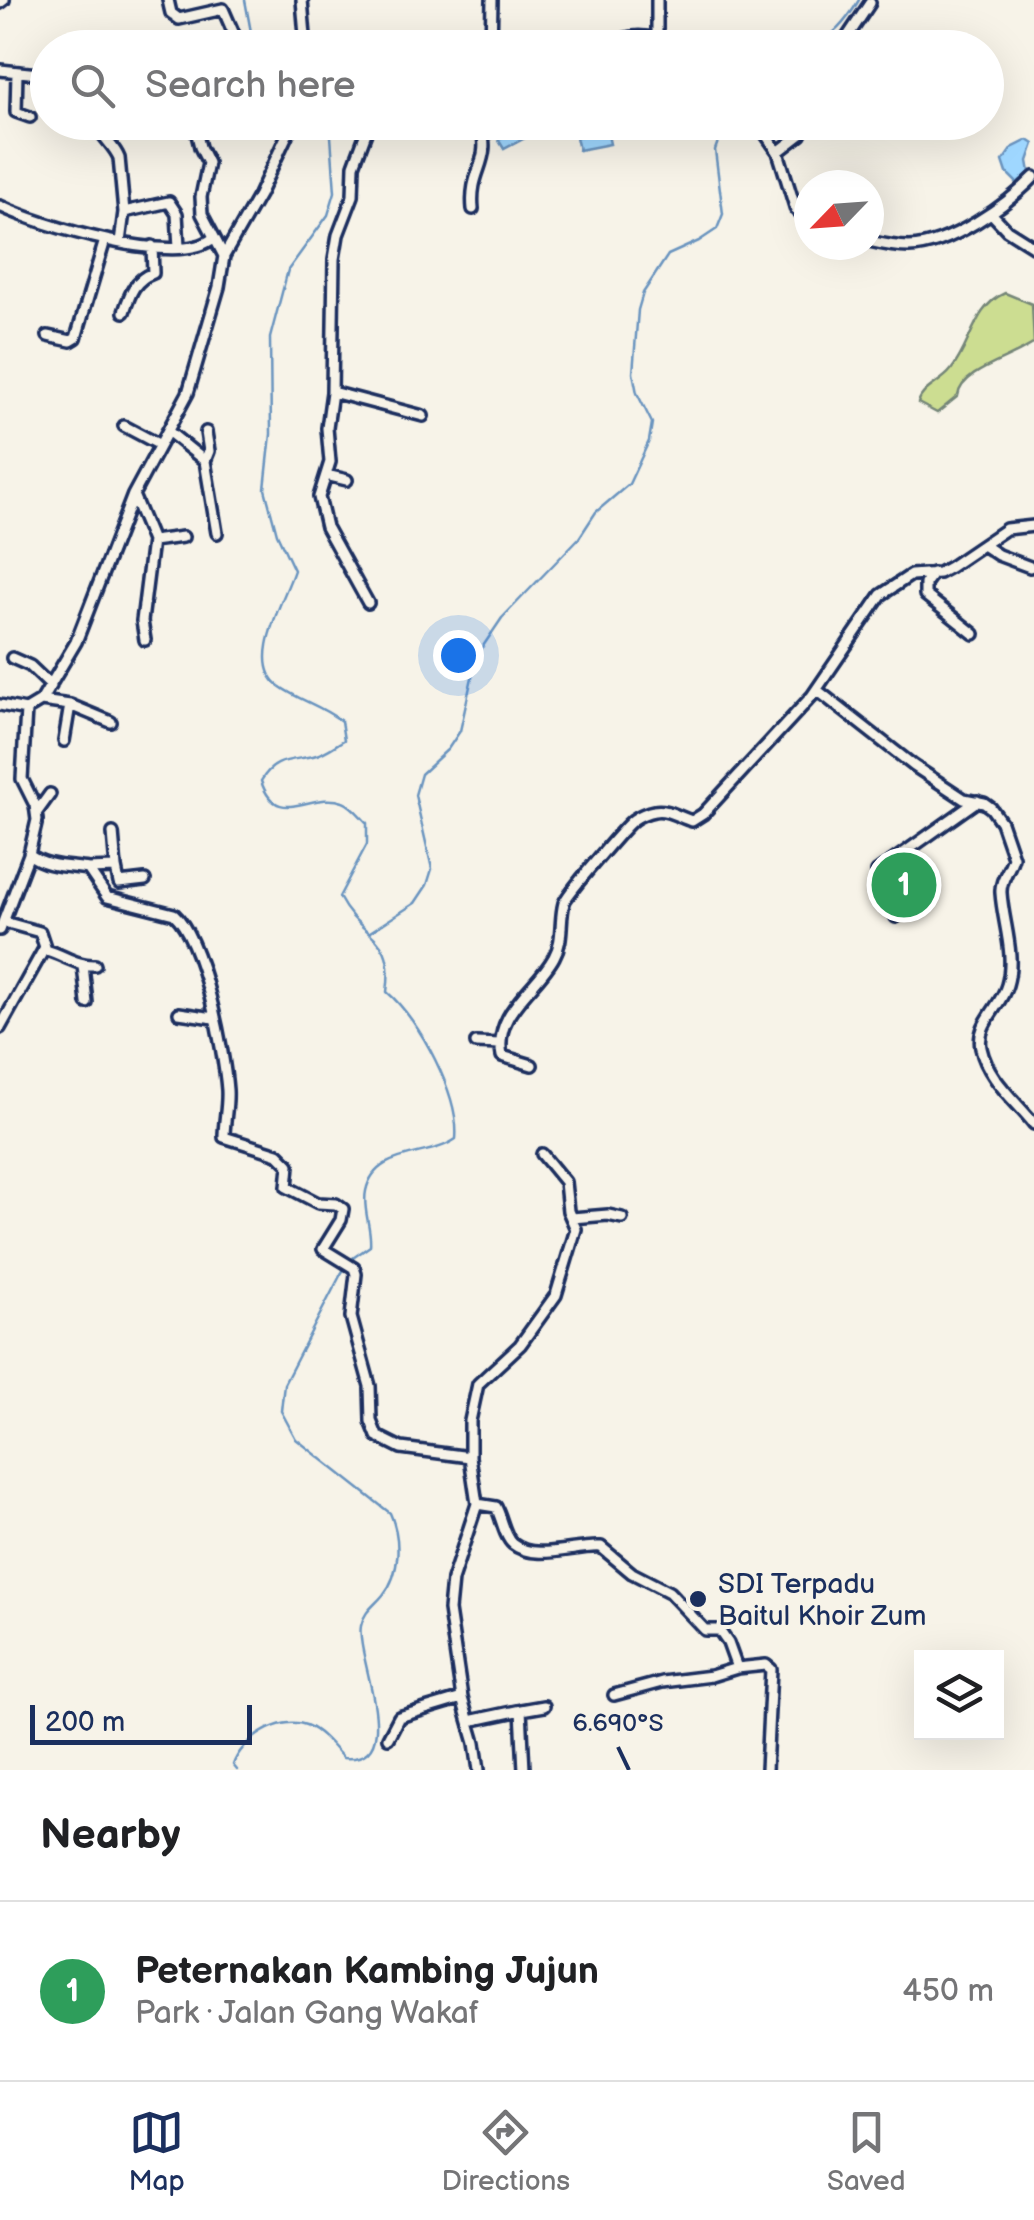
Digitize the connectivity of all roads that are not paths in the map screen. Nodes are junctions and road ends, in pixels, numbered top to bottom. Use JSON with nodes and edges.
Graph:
{"nodes":[{"id":1,"x":168,"y":0,"type":"edge"},
{"id":2,"x":302,"y":0,"type":"edge"},
{"id":3,"x":492,"y":0,"type":"edge"},
{"id":4,"x":656,"y":0,"type":"edge"},
{"id":5,"x":870,"y":3,"type":"dead end"},
{"id":6,"x":233,"y":30,"type":"edge"},
{"id":7,"x":304,"y":30,"type":"edge"},
{"id":8,"x":491,"y":30,"type":"edge"},
{"id":9,"x":657,"y":30,"type":"edge"},
{"id":10,"x":852,"y":30,"type":"edge"},
{"id":11,"x":0,"y":70,"type":"edge"},
{"id":12,"x":17,"y":72,"type":"junction"},
{"id":13,"x":30,"y":73,"type":"edge"},
{"id":14,"x":30,"y":117,"type":"dead end"},
{"id":15,"x":104,"y":140,"type":"edge"},
{"id":16,"x":198,"y":140,"type":"edge"},
{"id":17,"x":285,"y":140,"type":"edge"},
{"id":18,"x":363,"y":140,"type":"edge"},
{"id":19,"x":484,"y":140,"type":"edge"},
{"id":20,"x":771,"y":140,"type":"edge"},
{"id":21,"x":793,"y":140,"type":"edge"},
{"id":22,"x":778,"y":152,"type":"junction"},
{"id":23,"x":1034,"y":177,"type":"edge"},
{"id":24,"x":794,"y":204,"type":"edge"},
{"id":25,"x":0,"y":206,"type":"edge"},
{"id":26,"x":472,"y":209,"type":"dead end"},
{"id":27,"x":124,"y":212,"type":"junction"},
{"id":28,"x":992,"y":214,"type":"junction"},
{"id":29,"x":213,"y":238,"type":"junction"},
{"id":30,"x":105,"y":240,"type":"junction"},
{"id":31,"x":120,"y":242,"type":"junction"},
{"id":32,"x":884,"y":243,"type":"edge"},
{"id":33,"x":152,"y":246,"type":"junction"},
{"id":34,"x":179,"y":247,"type":"junction"},
{"id":35,"x":1034,"y":247,"type":"edge"},
{"id":36,"x":224,"y":256,"type":"junction"},
{"id":37,"x":124,"y":312,"type":"dead end"},
{"id":38,"x":48,"y":336,"type":"dead end"},
{"id":39,"x":332,"y":392,"type":"junction"},
{"id":40,"x":423,"y":416,"type":"dead end"},
{"id":41,"x":124,"y":426,"type":"dead end"},
{"id":42,"x":169,"y":432,"type":"junction"},
{"id":43,"x":206,"y":432,"type":"dead end"},
{"id":44,"x":160,"y":445,"type":"junction"},
{"id":45,"x":205,"y":461,"type":"junction"},
{"id":46,"x":326,"y":475,"type":"junction"},
{"id":47,"x":347,"y":480,"type":"dead end"},
{"id":48,"x":133,"y":495,"type":"junction"},
{"id":49,"x":1034,"y":526,"type":"edge"},
{"id":50,"x":217,"y":533,"type":"dead end"},
{"id":51,"x":183,"y":537,"type":"dead end"},
{"id":52,"x":152,"y":540,"type":"junction"},
{"id":53,"x":983,"y":545,"type":"junction"},
{"id":54,"x":1033,"y":566,"type":"edge"},
{"id":55,"x":933,"y":573,"type":"junction"},
{"id":56,"x":368,"y":603,"type":"dead end"},
{"id":57,"x":974,"y":634,"type":"dead end"},
{"id":58,"x":145,"y":640,"type":"dead end"},
{"id":59,"x":12,"y":658,"type":"dead end"},
{"id":60,"x":51,"y":686,"type":"junction"},
{"id":61,"x":817,"y":690,"type":"junction"},
{"id":62,"x":41,"y":701,"type":"junction"},
{"id":63,"x":0,"y":705,"type":"edge"},
{"id":64,"x":70,"y":705,"type":"junction"},
{"id":65,"x":26,"y":710,"type":"junction"},
{"id":66,"x":111,"y":722,"type":"dead end"},
{"id":67,"x":64,"y":741,"type":"dead end"},
{"id":68,"x":50,"y":794,"type":"dead end"},
{"id":69,"x":977,"y":800,"type":"junction"},
{"id":70,"x":37,"y":812,"type":"junction"},
{"id":71,"x":113,"y":834,"type":"dead end"},
{"id":72,"x":29,"y":854,"type":"junction"},
{"id":73,"x":116,"y":868,"type":"junction"},
{"id":74,"x":88,"y":870,"type":"junction"},
{"id":75,"x":145,"y":880,"type":"dead end"},
{"id":76,"x":896,"y":917,"type":"dead end"},
{"id":77,"x":2,"y":926,"type":"edge"},
{"id":78,"x":44,"y":948,"type":"junction"},
{"id":79,"x":83,"y":965,"type":"junction"},
{"id":80,"x":95,"y":966,"type":"dead end"},
{"id":81,"x":87,"y":1003,"type":"dead end"},
{"id":82,"x":179,"y":1013,"type":"dead end"},
{"id":83,"x":214,"y":1018,"type":"junction"},
{"id":84,"x":0,"y":1028,"type":"edge"},
{"id":85,"x":476,"y":1043,"type":"dead end"},
{"id":86,"x":500,"y":1044,"type":"junction"},
{"id":87,"x":532,"y":1065,"type":"dead end"},
{"id":88,"x":1034,"y":1124,"type":"edge"},
{"id":89,"x":542,"y":1154,"type":"dead end"},
{"id":90,"x":572,"y":1218,"type":"junction"},
{"id":91,"x":622,"y":1218,"type":"dead end"},
{"id":92,"x":470,"y":1457,"type":"junction"},
{"id":93,"x":477,"y":1504,"type":"junction"},
{"id":94,"x":737,"y":1668,"type":"junction"},
{"id":95,"x":614,"y":1696,"type":"dead end"},
{"id":96,"x":462,"y":1698,"type":"junction"},
{"id":97,"x":544,"y":1706,"type":"dead end"},
{"id":98,"x":522,"y":1710,"type":"junction"},
{"id":99,"x":468,"y":1721,"type":"junction"},
{"id":100,"x":388,"y":1738,"type":"dead end"},
{"id":101,"x":479,"y":1770,"type":"edge"},
{"id":102,"x":524,"y":1770,"type":"edge"},
{"id":103,"x":766,"y":1770,"type":"edge"}],
"edges":[{"from":1,"to":6,"type":"street"},
{"from":2,"to":7,"type":"street"},
{"from":3,"to":8,"type":"street"},
{"from":4,"to":9,"type":"street"},
{"from":5,"to":10,"type":"street"},
{"from":11,"to":12,"type":"street"},
{"from":12,"to":13,"type":"street"},
{"from":12,"to":14,"type":"street"},
{"from":15,"to":27,"type":"street"},
{"from":16,"to":29,"type":"street"},
{"from":17,"to":36,"type":"street"},
{"from":18,"to":39,"type":"street"},
{"from":19,"to":26,"type":"street"},
{"from":20,"to":22,"type":"street"},
{"from":21,"to":22,"type":"street"},
{"from":22,"to":24,"type":"street"},
{"from":23,"to":28,"type":"street"},
{"from":25,"to":30,"type":"street"},
{"from":27,"to":31,"type":"street"},
{"from":27,"to":34,"type":"street"},
{"from":28,"to":32,"type":"street"},
{"from":28,"to":35,"type":"street"},
{"from":29,"to":34,"type":"street"},
{"from":29,"to":36,"type":"street"},
{"from":30,"to":31,"type":"street"},
{"from":30,"to":38,"type":"street"},
{"from":31,"to":33,"type":"street"},
{"from":33,"to":34,"type":"street"},
{"from":33,"to":37,"type":"street"},
{"from":36,"to":42,"type":"street"},
{"from":39,"to":40,"type":"street"},
{"from":39,"to":46,"type":"street"},
{"from":41,"to":44,"type":"street"},
{"from":42,"to":44,"type":"street"},
{"from":42,"to":45,"type":"street"},
{"from":43,"to":45,"type":"street"},
{"from":44,"to":48,"type":"street"},
{"from":45,"to":50,"type":"street"},
{"from":46,"to":47,"type":"street"},
{"from":46,"to":56,"type":"street"},
{"from":48,"to":52,"type":"street"},
{"from":48,"to":60,"type":"street"},
{"from":49,"to":53,"type":"street"},
{"from":51,"to":52,"type":"street"},
{"from":52,"to":58,"type":"street"},
{"from":53,"to":54,"type":"street"},
{"from":53,"to":55,"type":"street"},
{"from":55,"to":57,"type":"street"},
{"from":55,"to":61,"type":"street"},
{"from":59,"to":60,"type":"street"},
{"from":60,"to":62,"type":"street"},
{"from":61,"to":69,"type":"street"},
{"from":61,"to":86,"type":"street"},
{"from":62,"to":64,"type":"street"},
{"from":62,"to":65,"type":"street"},
{"from":63,"to":65,"type":"street"},
{"from":64,"to":66,"type":"street"},
{"from":64,"to":67,"type":"street"},
{"from":65,"to":70,"type":"street"},
{"from":68,"to":70,"type":"street"},
{"from":69,"to":76,"type":"street"},
{"from":69,"to":88,"type":"street"},
{"from":70,"to":72,"type":"street"},
{"from":71,"to":73,"type":"street"},
{"from":72,"to":74,"type":"street"},
{"from":72,"to":77,"type":"street"},
{"from":73,"to":74,"type":"street"},
{"from":73,"to":75,"type":"street"},
{"from":74,"to":83,"type":"street"},
{"from":77,"to":78,"type":"street"},
{"from":78,"to":79,"type":"street"},
{"from":78,"to":84,"type":"street"},
{"from":79,"to":80,"type":"street"},
{"from":79,"to":81,"type":"street"},
{"from":82,"to":83,"type":"street"},
{"from":83,"to":92,"type":"street"},
{"from":85,"to":86,"type":"street"},
{"from":86,"to":87,"type":"street"},
{"from":89,"to":90,"type":"street"},
{"from":90,"to":91,"type":"street"},
{"from":90,"to":92,"type":"street"},
{"from":92,"to":93,"type":"street"},
{"from":93,"to":94,"type":"street"},
{"from":93,"to":96,"type":"street"},
{"from":94,"to":95,"type":"street"},
{"from":94,"to":103,"type":"street"},
{"from":96,"to":99,"type":"street"},
{"from":96,"to":100,"type":"street"},
{"from":97,"to":98,"type":"street"},
{"from":98,"to":99,"type":"street"},
{"from":98,"to":102,"type":"street"},
{"from":99,"to":101,"type":"street"}]}
